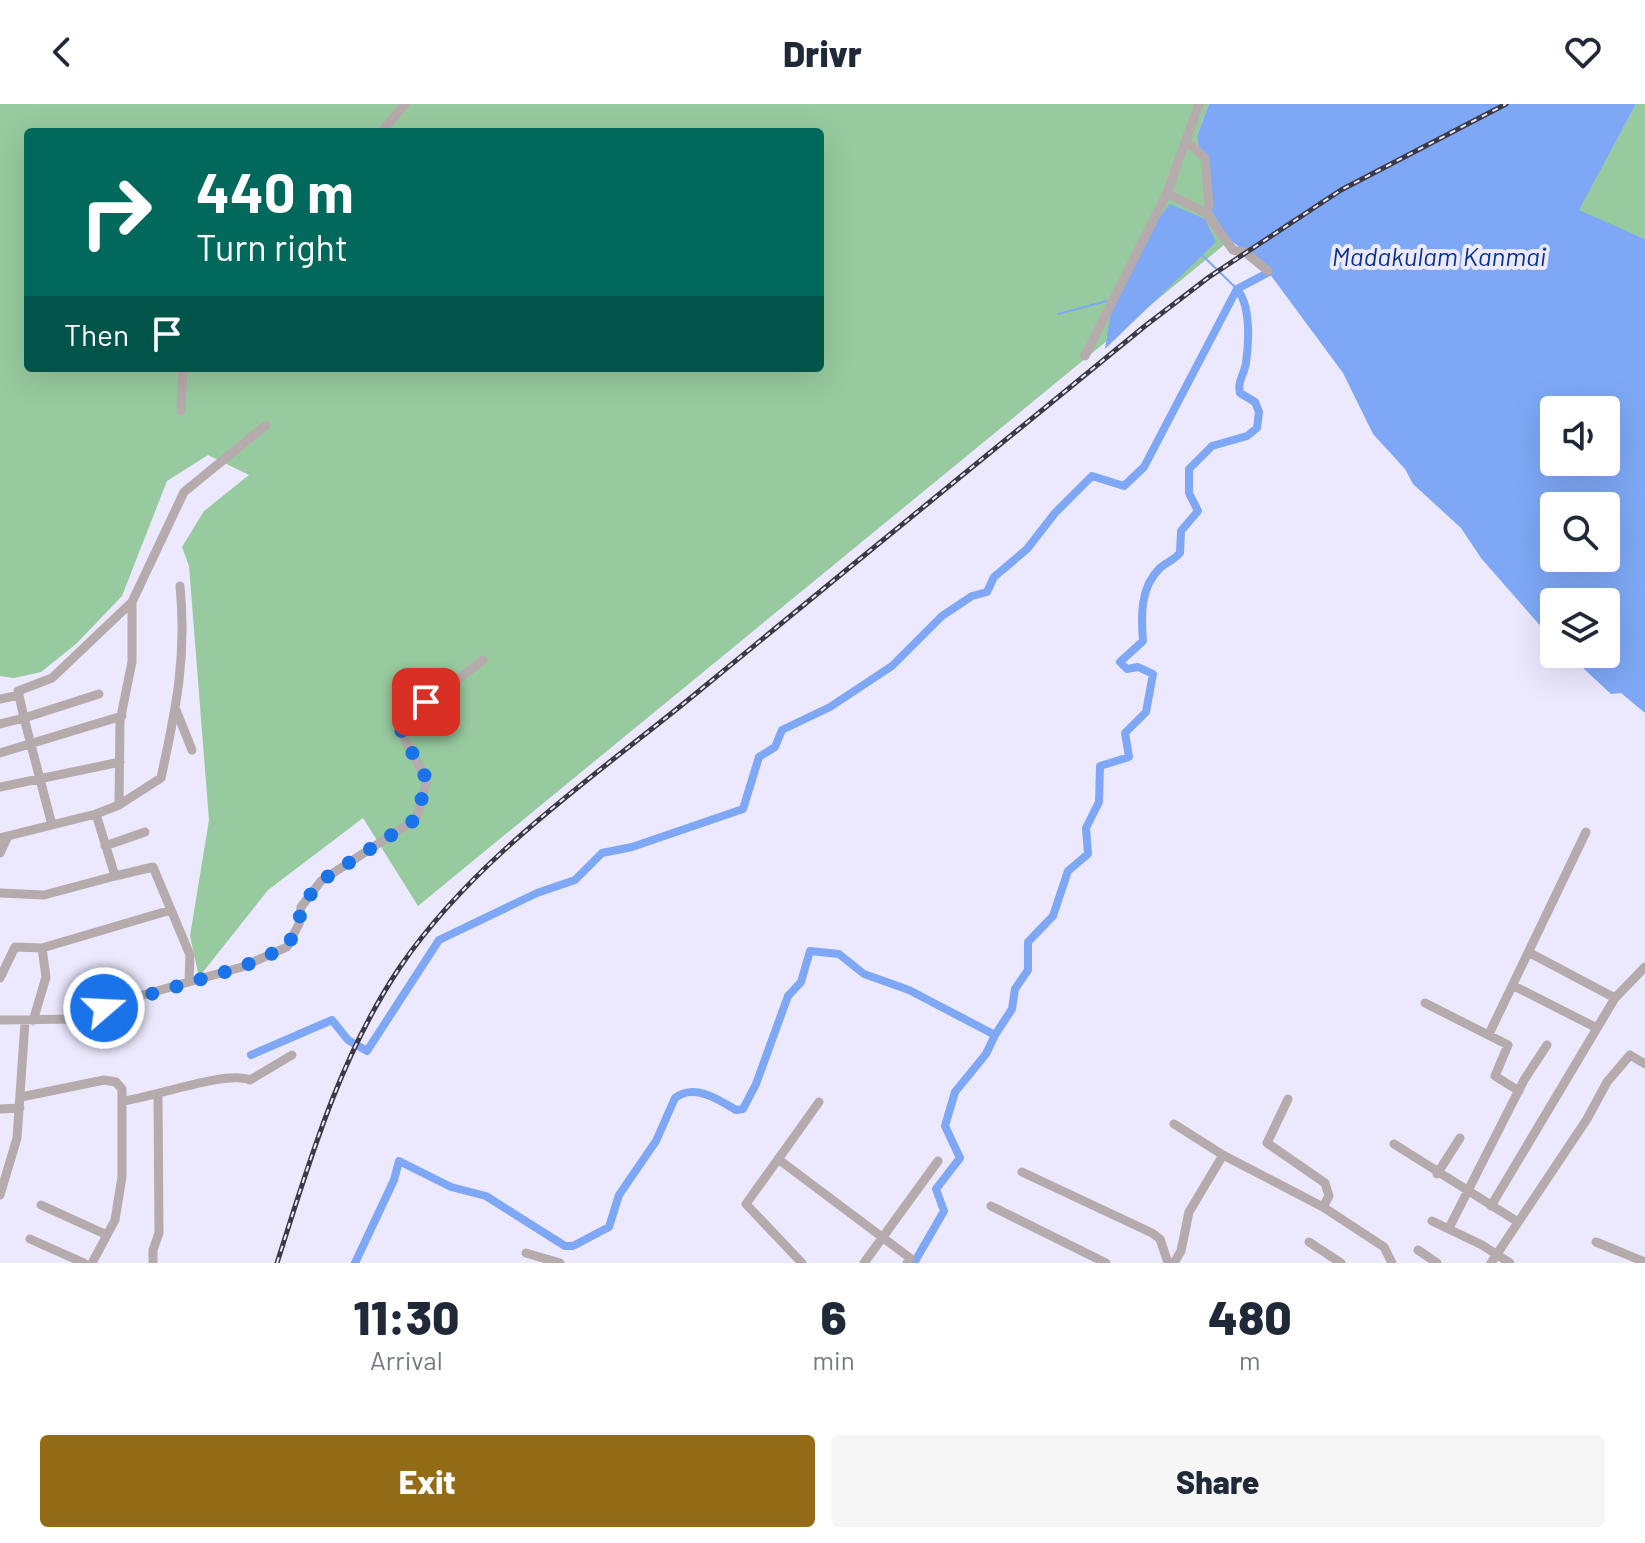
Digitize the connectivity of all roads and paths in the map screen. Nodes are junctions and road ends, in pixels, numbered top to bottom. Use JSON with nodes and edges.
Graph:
{"nodes":[{"id":1,"x":405,"y":104,"type":"edge"},
{"id":2,"x":1199,"y":104,"type":"edge"},
{"id":3,"x":384,"y":128,"type":"edge"},
{"id":4,"x":1188,"y":142,"type":"junction"},
{"id":5,"x":1167,"y":193,"type":"junction"},
{"id":6,"x":1206,"y":213,"type":"junction"},
{"id":7,"x":1268,"y":271,"type":"dead end"},
{"id":8,"x":1085,"y":356,"type":"dead end"},
{"id":9,"x":183,"y":372,"type":"edge"},
{"id":10,"x":181,"y":411,"type":"dead end"},
{"id":11,"x":266,"y":425,"type":"dead end"},
{"id":12,"x":180,"y":586,"type":"dead end"},
{"id":13,"x":132,"y":602,"type":"junction"},
{"id":14,"x":483,"y":660,"type":"dead end"},
{"id":15,"x":99,"y":694,"type":"dead end"},
{"id":16,"x":19,"y":695,"type":"junction"},
{"id":17,"x":0,"y":699,"type":"edge"},
{"id":18,"x":176,"y":710,"type":"junction"},
{"id":19,"x":122,"y":716,"type":"junction"},
{"id":20,"x":24,"y":718,"type":"junction"},
{"id":21,"x":0,"y":724,"type":"edge"},
{"id":22,"x":32,"y":746,"type":"junction"},
{"id":23,"x":192,"y":750,"type":"dead end"},
{"id":24,"x":0,"y":753,"type":"edge"},
{"id":25,"x":120,"y":762,"type":"junction"},
{"id":26,"x":42,"y":779,"type":"junction"},
{"id":27,"x":0,"y":787,"type":"edge"},
{"id":28,"x":119,"y":805,"type":"junction"},
{"id":29,"x":96,"y":814,"type":"junction"},
{"id":30,"x":52,"y":825,"type":"junction"},
{"id":31,"x":145,"y":832,"type":"dead end"},
{"id":32,"x":1586,"y":832,"type":"dead end"},
{"id":33,"x":4,"y":837,"type":"edge"},
{"id":34,"x":105,"y":846,"type":"junction"},
{"id":35,"x":0,"y":853,"type":"edge"},
{"id":36,"x":115,"y":876,"type":"junction"},
{"id":37,"x":0,"y":893,"type":"edge"},
{"id":38,"x":171,"y":910,"type":"junction"},
{"id":39,"x":42,"y":948,"type":"junction"},
{"id":40,"x":1530,"y":953,"type":"junction"},
{"id":41,"x":1645,"y":967,"type":"edge"},
{"id":42,"x":0,"y":978,"type":"edge"},
{"id":43,"x":189,"y":982,"type":"junction"},
{"id":44,"x":1514,"y":986,"type":"junction"},
{"id":45,"x":1615,"y":998,"type":"junction"},
{"id":46,"x":1425,"y":1003,"type":"dead end"},
{"id":47,"x":0,"y":1020,"type":"edge"},
{"id":48,"x":29,"y":1022,"type":"junction"},
{"id":49,"x":1597,"y":1028,"type":"junction"},
{"id":50,"x":1489,"y":1034,"type":"junction"},
{"id":51,"x":1547,"y":1045,"type":"dead end"},
{"id":52,"x":292,"y":1055,"type":"dead end"},
{"id":53,"x":1645,"y":1064,"type":"edge"},
{"id":54,"x":1519,"y":1091,"type":"junction"},
{"id":55,"x":158,"y":1096,"type":"junction"},
{"id":56,"x":1288,"y":1099,"type":"dead end"},
{"id":57,"x":123,"y":1101,"type":"junction"},
{"id":58,"x":20,"y":1102,"type":"junction"},
{"id":59,"x":819,"y":1102,"type":"dead end"},
{"id":60,"x":0,"y":1109,"type":"edge"},
{"id":61,"x":1174,"y":1124,"type":"dead end"},
{"id":62,"x":1460,"y":1138,"type":"dead end"},
{"id":63,"x":1394,"y":1144,"type":"dead end"},
{"id":64,"x":1223,"y":1155,"type":"junction"},
{"id":65,"x":778,"y":1159,"type":"junction"},
{"id":66,"x":938,"y":1161,"type":"dead end"},
{"id":67,"x":5,"y":1162,"type":"edge"},
{"id":68,"x":1022,"y":1172,"type":"dead end"},
{"id":69,"x":1437,"y":1174,"type":"junction"},
{"id":70,"x":1467,"y":1191,"type":"junction"},
{"id":71,"x":0,"y":1195,"type":"edge"},
{"id":72,"x":41,"y":1205,"type":"dead end"},
{"id":73,"x":991,"y":1206,"type":"dead end"},
{"id":74,"x":1491,"y":1206,"type":"junction"},
{"id":75,"x":1323,"y":1207,"type":"junction"},
{"id":76,"x":1432,"y":1221,"type":"dead end"},
{"id":77,"x":1518,"y":1222,"type":"junction"},
{"id":78,"x":1449,"y":1228,"type":"junction"},
{"id":79,"x":107,"y":1235,"type":"junction"},
{"id":80,"x":883,"y":1237,"type":"junction"},
{"id":81,"x":30,"y":1239,"type":"dead end"},
{"id":82,"x":1309,"y":1242,"type":"dead end"},
{"id":83,"x":1596,"y":1242,"type":"dead end"},
{"id":84,"x":1418,"y":1250,"type":"dead end"},
{"id":85,"x":526,"y":1253,"type":"dead end"},
{"id":86,"x":1493,"y":1259,"type":"edge"},
{"id":87,"x":1387,"y":1260,"type":"edge"},
{"id":88,"x":911,"y":1261,"type":"edge"},
{"id":89,"x":1645,"y":1262,"type":"edge"},
{"id":90,"x":84,"y":1263,"type":"edge"},
{"id":91,"x":92,"y":1263,"type":"edge"},
{"id":92,"x":153,"y":1263,"type":"edge"},
{"id":93,"x":560,"y":1263,"type":"edge"},
{"id":94,"x":802,"y":1263,"type":"edge"},
{"id":95,"x":864,"y":1263,"type":"edge"},
{"id":96,"x":1106,"y":1263,"type":"edge"},
{"id":97,"x":1171,"y":1263,"type":"edge"},
{"id":98,"x":1341,"y":1263,"type":"edge"},
{"id":99,"x":1437,"y":1263,"type":"edge"},
{"id":100,"x":1510,"y":1263,"type":"edge"}],
"edges":[{"from":1,"to":3,"type":"street"},
{"from":2,"to":4,"type":"street"},
{"from":4,"to":5,"type":"street"},
{"from":4,"to":6,"type":"street"},
{"from":5,"to":6,"type":"street"},
{"from":5,"to":8,"type":"street"},
{"from":6,"to":7,"type":"street"},
{"from":9,"to":10,"type":"street"},
{"from":11,"to":13,"type":"street"},
{"from":12,"to":18,"type":"street"},
{"from":13,"to":16,"type":"street"},
{"from":13,"to":19,"type":"street"},
{"from":14,"to":43,"type":"street"},
{"from":15,"to":20,"type":"street"},
{"from":16,"to":17,"type":"street"},
{"from":16,"to":20,"type":"street"},
{"from":18,"to":23,"type":"street"},
{"from":18,"to":28,"type":"street"},
{"from":19,"to":22,"type":"street"},
{"from":19,"to":25,"type":"street"},
{"from":20,"to":21,"type":"street"},
{"from":20,"to":22,"type":"street"},
{"from":22,"to":24,"type":"street"},
{"from":22,"to":26,"type":"street"},
{"from":25,"to":26,"type":"street"},
{"from":25,"to":28,"type":"street"},
{"from":26,"to":27,"type":"street"},
{"from":26,"to":30,"type":"street"},
{"from":28,"to":29,"type":"street"},
{"from":29,"to":30,"type":"street"},
{"from":29,"to":34,"type":"street"},
{"from":30,"to":33,"type":"street"},
{"from":31,"to":34,"type":"street"},
{"from":32,"to":40,"type":"street"},
{"from":33,"to":35,"type":"street"},
{"from":34,"to":36,"type":"street"},
{"from":36,"to":37,"type":"street"},
{"from":36,"to":38,"type":"street"},
{"from":38,"to":39,"type":"street"},
{"from":38,"to":43,"type":"street"},
{"from":39,"to":42,"type":"street"},
{"from":39,"to":48,"type":"street"},
{"from":40,"to":44,"type":"street"},
{"from":40,"to":45,"type":"street"},
{"from":41,"to":45,"type":"street"},
{"from":43,"to":48,"type":"street"},
{"from":44,"to":49,"type":"street"},
{"from":44,"to":50,"type":"street"},
{"from":45,"to":49,"type":"street"},
{"from":46,"to":50,"type":"street"},
{"from":47,"to":48,"type":"street"},
{"from":48,"to":58,"type":"street"},
{"from":49,"to":74,"type":"street"},
{"from":50,"to":54,"type":"street"},
{"from":51,"to":54,"type":"street"},
{"from":52,"to":55,"type":"street"},
{"from":53,"to":77,"type":"street"},
{"from":54,"to":70,"type":"street"},
{"from":55,"to":57,"type":"street"},
{"from":55,"to":92,"type":"street"},
{"from":56,"to":75,"type":"street"},
{"from":57,"to":58,"type":"street"},
{"from":57,"to":79,"type":"street"},
{"from":58,"to":60,"type":"street"},
{"from":58,"to":67,"type":"street"},
{"from":59,"to":65,"type":"street"},
{"from":61,"to":64,"type":"street"},
{"from":62,"to":69,"type":"street"},
{"from":63,"to":69,"type":"street"},
{"from":64,"to":75,"type":"street"},
{"from":64,"to":97,"type":"street"},
{"from":65,"to":80,"type":"street"},
{"from":65,"to":94,"type":"street"},
{"from":66,"to":80,"type":"street"},
{"from":67,"to":71,"type":"street"},
{"from":68,"to":97,"type":"street"},
{"from":69,"to":70,"type":"street"},
{"from":70,"to":74,"type":"street"},
{"from":70,"to":78,"type":"street"},
{"from":72,"to":79,"type":"street"},
{"from":73,"to":96,"type":"street"},
{"from":74,"to":77,"type":"street"},
{"from":75,"to":87,"type":"street"},
{"from":76,"to":78,"type":"street"},
{"from":77,"to":86,"type":"street"},
{"from":78,"to":86,"type":"street"},
{"from":79,"to":91,"type":"street"},
{"from":80,"to":88,"type":"street"},
{"from":80,"to":95,"type":"street"},
{"from":81,"to":90,"type":"street"},
{"from":82,"to":98,"type":"street"},
{"from":83,"to":89,"type":"street"},
{"from":84,"to":99,"type":"street"},
{"from":85,"to":93,"type":"street"},
{"from":86,"to":100,"type":"street"}]}
